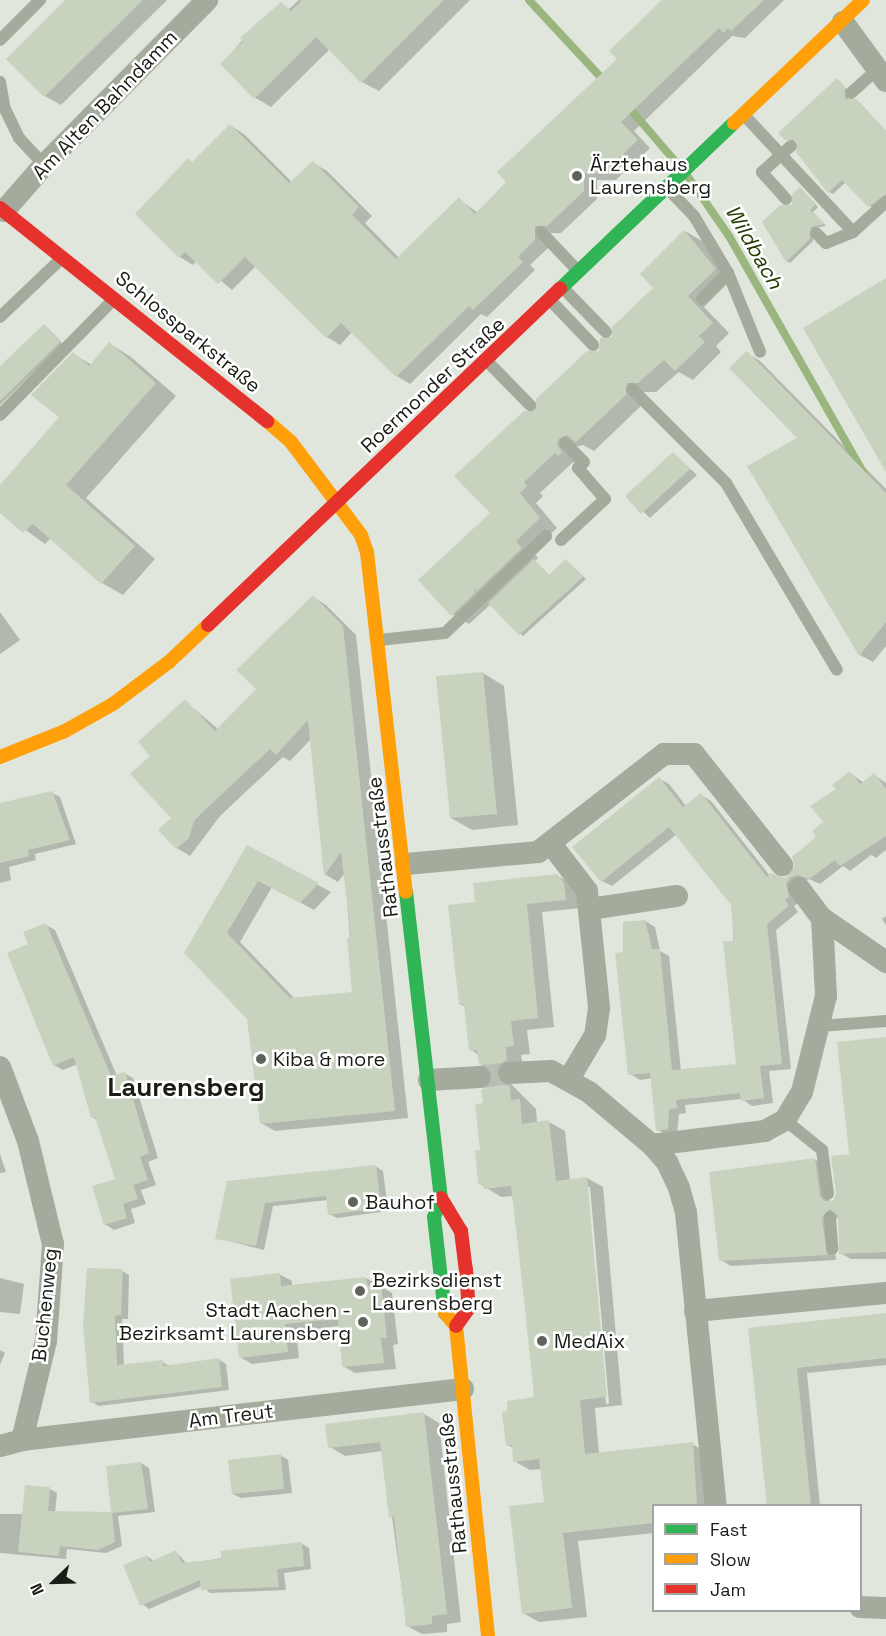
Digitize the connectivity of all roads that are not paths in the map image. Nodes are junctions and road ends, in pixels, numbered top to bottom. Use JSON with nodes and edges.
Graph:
{"nodes":[{"id":1,"x":40,"y":0,"type":"edge"},
{"id":2,"x":207,"y":0,"type":"edge"},
{"id":3,"x":863,"y":0,"type":"edge"},
{"id":4,"x":843,"y":22,"type":"junction"},
{"id":5,"x":0,"y":40,"type":"edge"},
{"id":6,"x":882,"y":75,"type":"edge"},
{"id":7,"x":0,"y":82,"type":"edge"},
{"id":8,"x":851,"y":93,"type":"dead end"},
{"id":9,"x":745,"y":116,"type":"junction"},
{"id":10,"x":791,"y":146,"type":"dead end"},
{"id":11,"x":781,"y":155,"type":"junction"},
{"id":12,"x":44,"y":165,"type":"junction"},
{"id":13,"x":668,"y":189,"type":"junction"},
{"id":14,"x":786,"y":199,"type":"dead end"},
{"id":15,"x":886,"y":202,"type":"edge"},
{"id":16,"x":2,"y":209,"type":"edge"},
{"id":17,"x":541,"y":232,"type":"dead end"},
{"id":18,"x":853,"y":232,"type":"junction"},
{"id":19,"x":816,"y":233,"type":"dead end"},
{"id":20,"x":62,"y":257,"type":"junction"},
{"id":21,"x":580,"y":273,"type":"junction"},
{"id":22,"x":728,"y":273,"type":"junction"},
{"id":23,"x":564,"y":289,"type":"junction"},
{"id":24,"x":115,"y":298,"type":"junction"},
{"id":25,"x":702,"y":299,"type":"dead end"},
{"id":26,"x":551,"y":302,"type":"junction"},
{"id":27,"x":0,"y":316,"type":"edge"},
{"id":28,"x":606,"y":332,"type":"dead end"},
{"id":29,"x":593,"y":345,"type":"dead end"},
{"id":30,"x":760,"y":352,"type":"dead end"},
{"id":31,"x":487,"y":361,"type":"junction"},
{"id":32,"x":632,"y":388,"type":"dead end"},
{"id":33,"x":530,"y":405,"type":"dead end"},
{"id":34,"x":0,"y":415,"type":"edge"},
{"id":35,"x":565,"y":443,"type":"dead end"},
{"id":36,"x":337,"y":501,"type":"junction"},
{"id":37,"x":546,"y":536,"type":"dead end"},
{"id":38,"x":561,"y":540,"type":"dead end"},
{"id":39,"x":378,"y":640,"type":"junction"},
{"id":40,"x":837,"y":670,"type":"dead end"},
{"id":41,"x":0,"y":757,"type":"edge"},
{"id":42,"x":551,"y":844,"type":"junction"},
{"id":43,"x":406,"y":864,"type":"junction"},
{"id":44,"x":782,"y":865,"type":"dead end"},
{"id":45,"x":799,"y":888,"type":"dead end"},
{"id":46,"x":676,"y":896,"type":"dead end"},
{"id":47,"x":590,"y":909,"type":"junction"},
{"id":48,"x":822,"y":918,"type":"junction"},
{"id":49,"x":886,"y":962,"type":"edge"},
{"id":50,"x":886,"y":1021,"type":"edge"},
{"id":51,"x":820,"y":1026,"type":"junction"},
{"id":52,"x":0,"y":1067,"type":"edge"},
{"id":53,"x":509,"y":1073,"type":"tunnel mouth"},
{"id":54,"x":480,"y":1077,"type":"tunnel mouth"},
{"id":55,"x":569,"y":1079,"type":"junction"},
{"id":56,"x":429,"y":1080,"type":"junction"},
{"id":57,"x":785,"y":1120,"type":"junction"},
{"id":58,"x":652,"y":1145,"type":"junction"},
{"id":59,"x":828,"y":1194,"type":"dead end"},
{"id":60,"x":441,"y":1198,"type":"junction"},
{"id":61,"x":830,"y":1217,"type":"dead end"},
{"id":62,"x":832,"y":1249,"type":"dead end"},
{"id":63,"x":886,"y":1293,"type":"edge"},
{"id":64,"x":695,"y":1311,"type":"junction"},
{"id":65,"x":456,"y":1326,"type":"junction"},
{"id":66,"x":463,"y":1389,"type":"junction"},
{"id":67,"x":22,"y":1440,"type":"junction"},
{"id":68,"x":0,"y":1446,"type":"edge"},
{"id":69,"x":716,"y":1504,"type":"edge"},
{"id":70,"x":862,"y":1607,"type":"edge"},
{"id":71,"x":886,"y":1608,"type":"edge"},
{"id":72,"x":488,"y":1636,"type":"edge"}],
"edges":[{"from":1,"to":5,"type":"lane"},
{"from":2,"to":12,"type":"street","name":"Am Alten Bahndamm"},
{"from":3,"to":4,"type":"street","name":"Roermonder Straße"},
{"from":4,"to":6,"type":"street"},
{"from":4,"to":9,"type":"street","name":"Roermonder Straße"},
{"from":6,"to":8,"type":"lane"},
{"from":7,"to":12,"type":"lane"},
{"from":9,"to":11,"type":"lane"},
{"from":9,"to":13,"type":"street","name":"Roermonder Straße"},
{"from":10,"to":11,"type":"lane"},
{"from":11,"to":14,"type":"lane"},
{"from":11,"to":18,"type":"lane"},
{"from":12,"to":16,"type":"street","name":"Am Alten Bahndamm"},
{"from":13,"to":21,"type":"street","name":"Roermonder Straße"},
{"from":13,"to":22,"type":"lane"},
{"from":15,"to":18,"type":"lane"},
{"from":16,"to":20,"type":"street","name":"Schlossparkstraße"},
{"from":17,"to":21,"type":"lane"},
{"from":18,"to":19,"type":"lane"},
{"from":20,"to":24,"type":"street","name":"Schlossparkstraße"},
{"from":20,"to":27,"type":"lane"},
{"from":21,"to":23,"type":"street","name":"Roermonder Straße"},
{"from":22,"to":25,"type":"lane"},
{"from":22,"to":30,"type":"lane"},
{"from":23,"to":26,"type":"street","name":"Roermonder Straße"},
{"from":23,"to":28,"type":"lane"},
{"from":24,"to":34,"type":"lane"},
{"from":24,"to":36,"type":"street","name":"Schlossparkstraße"},
{"from":26,"to":29,"type":"lane"},
{"from":26,"to":31,"type":"street","name":"Roermonder Straße"},
{"from":31,"to":33,"type":"lane"},
{"from":31,"to":36,"type":"street","name":"Roermonder Straße"},
{"from":32,"to":40,"type":"lane"},
{"from":35,"to":38,"type":"lane"},
{"from":36,"to":39,"type":"street","name":"Rathausstraße"},
{"from":36,"to":41,"type":"street","name":"Roermonder Straße"},
{"from":37,"to":39,"type":"lane"},
{"from":39,"to":43,"type":"street","name":"Rathausstraße"},
{"from":42,"to":43,"type":"street"},
{"from":42,"to":44,"type":"street"},
{"from":42,"to":47,"type":"street"},
{"from":43,"to":56,"type":"street","name":"Rathausstraße"},
{"from":45,"to":48,"type":"street"},
{"from":46,"to":47,"type":"street"},
{"from":47,"to":55,"type":"street"},
{"from":48,"to":49,"type":"street"},
{"from":48,"to":51,"type":"street"},
{"from":50,"to":51,"type":"lane"},
{"from":51,"to":57,"type":"street"},
{"from":52,"to":67,"type":"street","name":"Buchenweg"},
{"from":53,"to":55,"type":"street"},
{"from":54,"to":56,"type":"street"},
{"from":55,"to":58,"type":"street"},
{"from":56,"to":60,"type":"street","name":"Rathausstraße"},
{"from":57,"to":58,"type":"street"},
{"from":57,"to":59,"type":"lane"},
{"from":58,"to":64,"type":"street"},
{"from":60,"to":65,"type":"street","name":"Rathausstraße"},
{"from":60,"to":65,"type":"street","name":"Rathausstraße"},
{"from":61,"to":62,"type":"lane"},
{"from":63,"to":64,"type":"street"},
{"from":64,"to":69,"type":"street"},
{"from":65,"to":66,"type":"street","name":"Rathausstraße"},
{"from":66,"to":67,"type":"street","name":"Am Treut"},
{"from":66,"to":72,"type":"street","name":"Rathausstraße"},
{"from":67,"to":68,"type":"street","name":"Am Treut"},
{"from":70,"to":71,"type":"street"}]}
